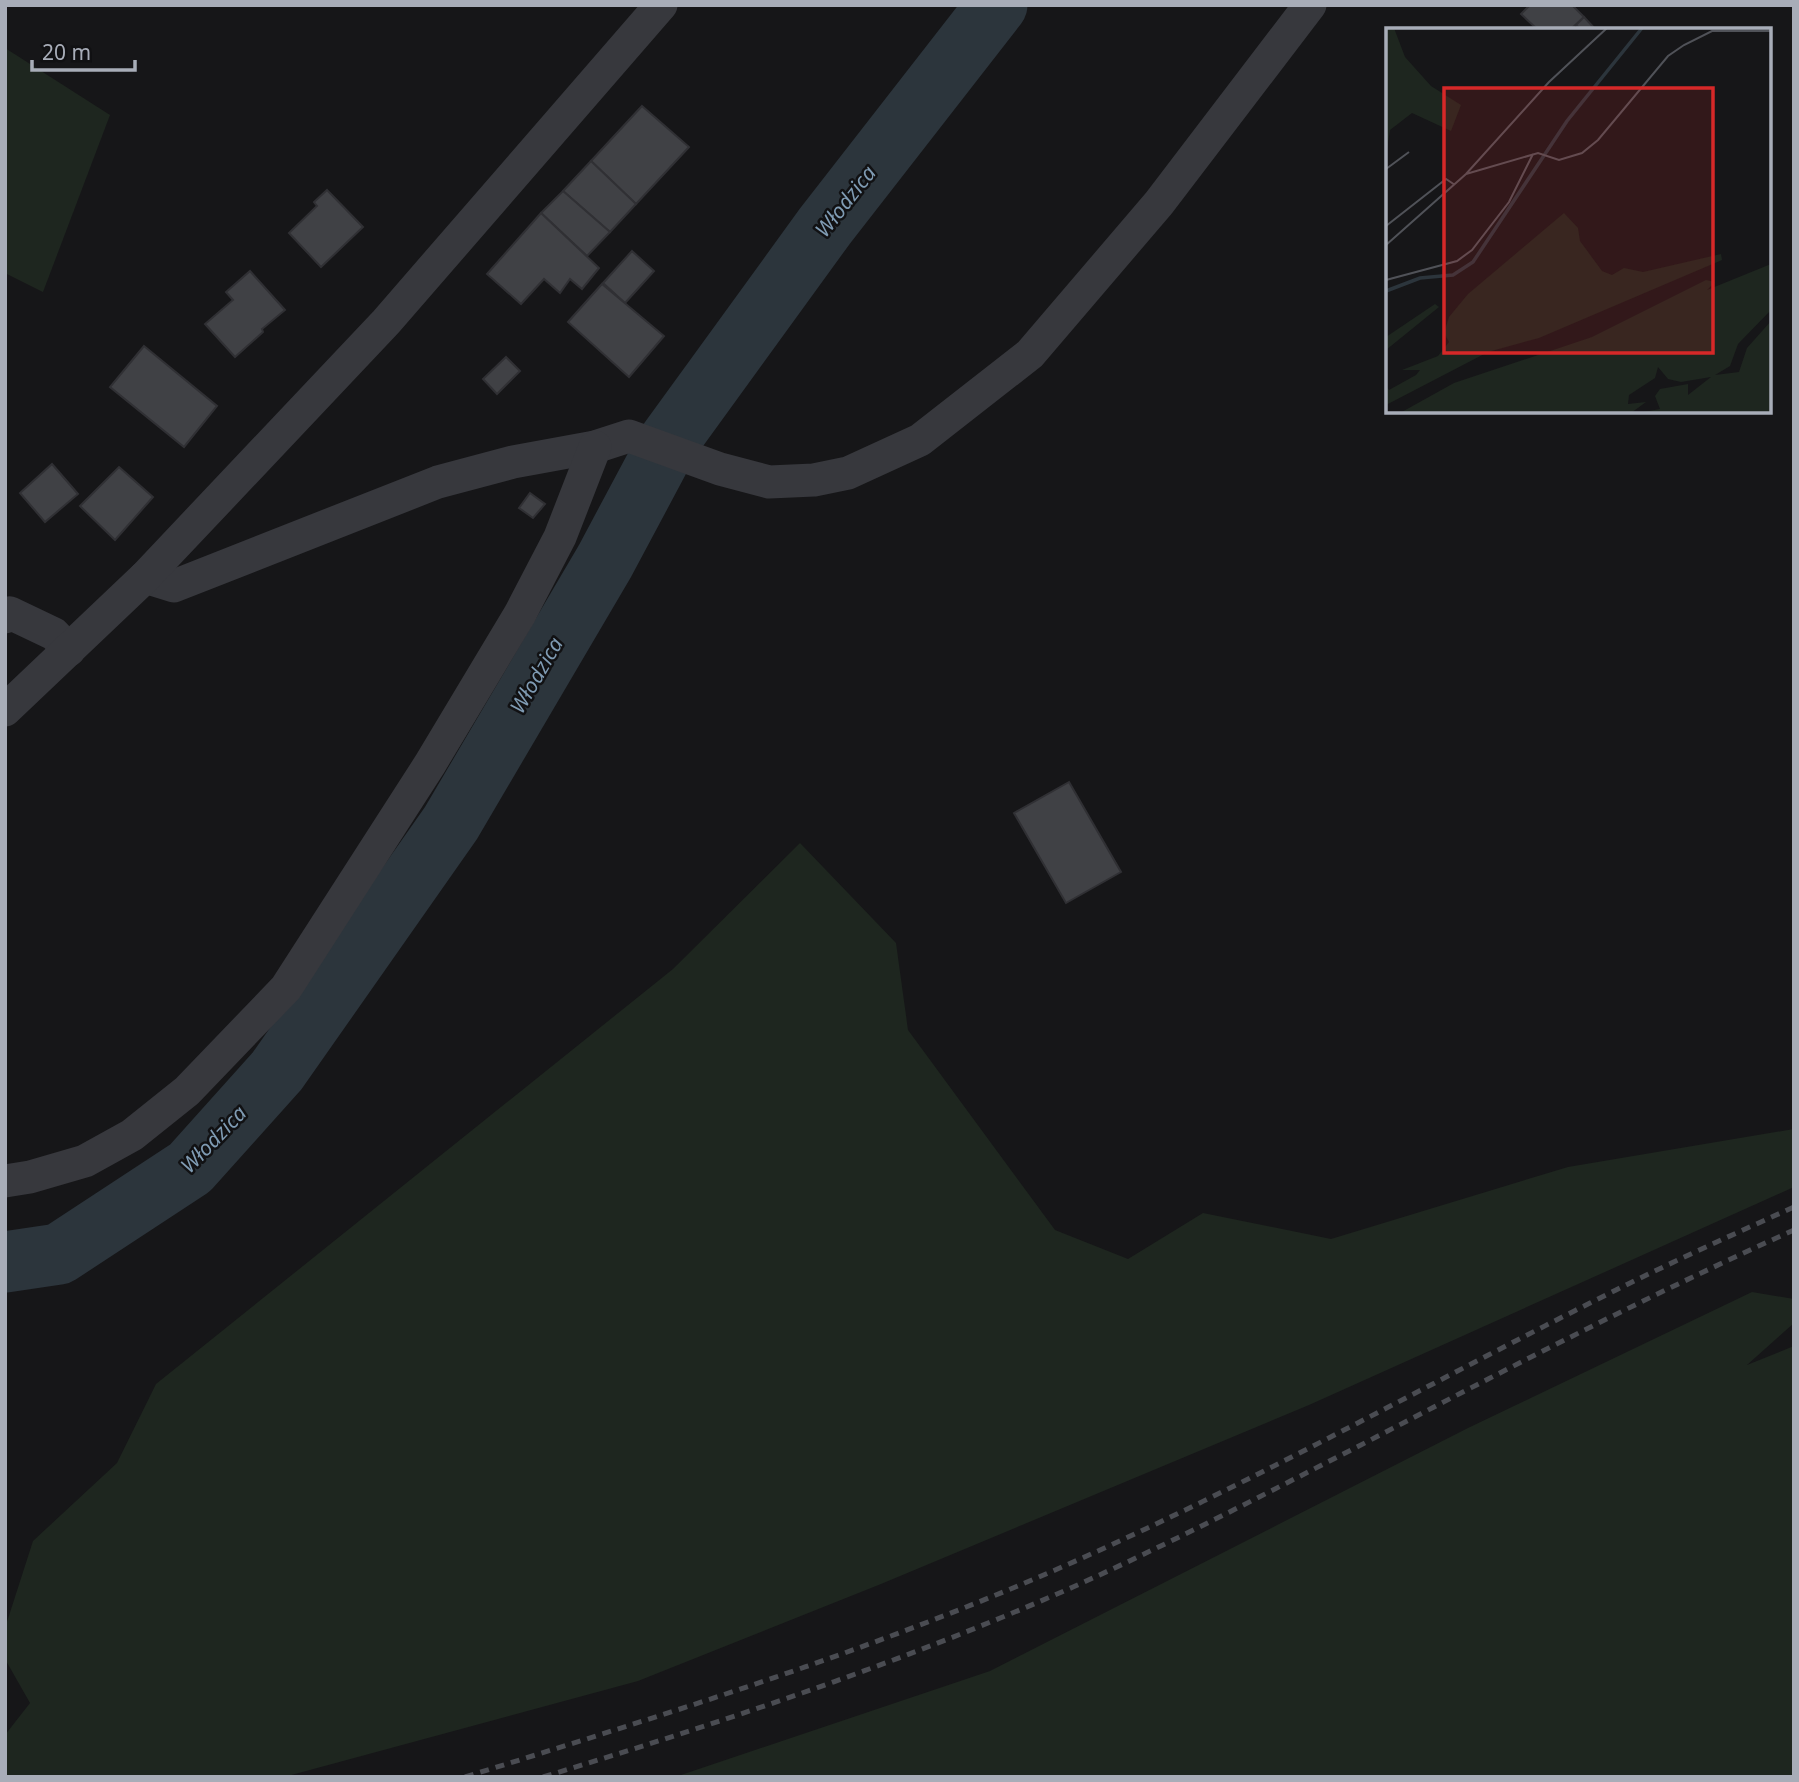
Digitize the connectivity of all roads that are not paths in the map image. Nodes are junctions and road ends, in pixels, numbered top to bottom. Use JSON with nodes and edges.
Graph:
{"nodes":[{"id":1,"x":661,"y":5,"type":"edge"},
{"id":2,"x":1310,"y":5,"type":"edge"},
{"id":3,"x":595,"y":447,"type":"junction"},
{"id":4,"x":145,"y":576,"type":"junction"},
{"id":5,"x":5,"y":617,"type":"edge"},
{"id":6,"x":69,"y":650,"type":"junction"},
{"id":7,"x":5,"y":710,"type":"edge"},
{"id":8,"x":18,"y":1179,"type":"edge"}],
"edges":[{"from":1,"to":4,"type":"street"},
{"from":2,"to":3,"type":"street"},
{"from":3,"to":4,"type":"street"},
{"from":3,"to":8,"type":"street"},
{"from":4,"to":6,"type":"street"},
{"from":5,"to":6,"type":"street"},
{"from":6,"to":7,"type":"street"}]}
